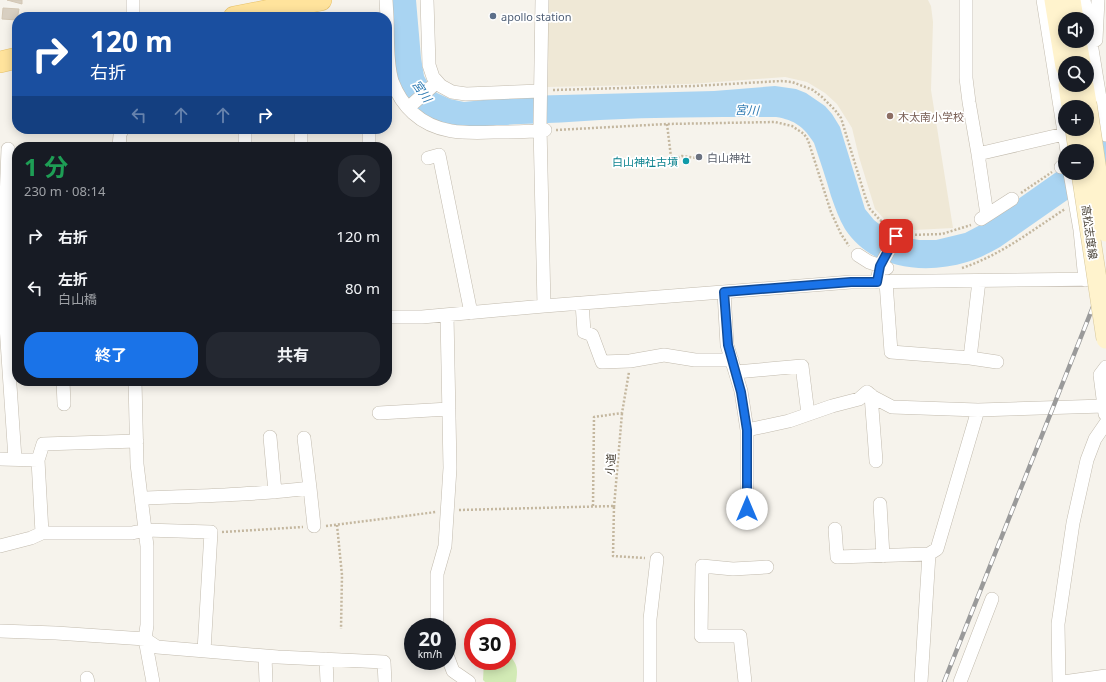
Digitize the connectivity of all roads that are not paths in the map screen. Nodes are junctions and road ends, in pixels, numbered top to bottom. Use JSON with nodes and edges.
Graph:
{"nodes":[{"id":1,"x":133,"y":0,"type":"edge"},
{"id":2,"x":321,"y":0,"type":"edge"},
{"id":3,"x":386,"y":0,"type":"edge"},
{"id":4,"x":427,"y":0,"type":"edge"},
{"id":5,"x":542,"y":0,"type":"edge"},
{"id":6,"x":966,"y":0,"type":"edge"},
{"id":7,"x":1043,"y":0,"type":"edge"},
{"id":8,"x":1054,"y":0,"type":"edge"},
{"id":9,"x":1071,"y":0,"type":"edge"},
{"id":10,"x":1084,"y":0,"type":"edge"},
{"id":11,"x":1098,"y":0,"type":"edge"},
{"id":12,"x":133,"y":12,"type":"edge"},
{"id":13,"x":260,"y":12,"type":"edge"},
{"id":14,"x":387,"y":12,"type":"edge"},
{"id":15,"x":1073,"y":12,"type":"edge"},
{"id":16,"x":1063,"y":56,"type":"edge"},
{"id":17,"x":1088,"y":56,"type":"edge"},
{"id":18,"x":1089,"y":56,"type":"edge"},
{"id":19,"x":12,"y":59,"type":"edge"},
{"id":20,"x":0,"y":62,"type":"edge"},
{"id":21,"x":436,"y":83,"type":"junction"},
{"id":22,"x":1094,"y":83,"type":"edge"},
{"id":23,"x":540,"y":92,"type":"junction"},
{"id":24,"x":392,"y":95,"type":"edge"},
{"id":25,"x":1064,"y":100,"type":"edge"},
{"id":26,"x":409,"y":107,"type":"junction"},
{"id":27,"x":1105,"y":117,"type":"edge"},
{"id":28,"x":1094,"y":121,"type":"edge"},
{"id":29,"x":542,"y":129,"type":"junction"},
{"id":30,"x":1058,"y":134,"type":"edge"},
{"id":31,"x":1106,"y":134,"type":"edge"},
{"id":32,"x":1086,"y":136,"type":"edge"},
{"id":33,"x":1092,"y":144,"type":"edge"},
{"id":34,"x":8,"y":149,"type":"dead end"},
{"id":35,"x":978,"y":154,"type":"junction"},
{"id":36,"x":428,"y":158,"type":"dead end"},
{"id":37,"x":1067,"y":180,"type":"edge"},
{"id":38,"x":1082,"y":180,"type":"edge"},
{"id":39,"x":1106,"y":182,"type":"edge"},
{"id":40,"x":1012,"y":199,"type":"road end"},
{"id":41,"x":8,"y":200,"type":"edge"},
{"id":42,"x":1071,"y":205,"type":"junction"},
{"id":43,"x":1106,"y":224,"type":"edge"},
{"id":44,"x":1080,"y":230,"type":"junction"},
{"id":45,"x":1106,"y":232,"type":"edge"},
{"id":46,"x":899,"y":233,"type":"road end"},
{"id":47,"x":858,"y":255,"type":"road end"},
{"id":48,"x":884,"y":266,"type":"junction"},
{"id":49,"x":1106,"y":279,"type":"edge"},
{"id":50,"x":1085,"y":280,"type":"junction"},
{"id":51,"x":979,"y":281,"type":"junction"},
{"id":52,"x":882,"y":282,"type":"junction"},
{"id":53,"x":724,"y":292,"type":"junction"},
{"id":54,"x":582,"y":303,"type":"junction"},
{"id":55,"x":544,"y":306,"type":"junction"},
{"id":56,"x":471,"y":313,"type":"junction"},
{"id":57,"x":447,"y":315,"type":"junction"},
{"id":58,"x":392,"y":317,"type":"edge"},
{"id":59,"x":8,"y":326,"type":"edge"},
{"id":60,"x":1106,"y":339,"type":"edge"},
{"id":61,"x":970,"y":358,"type":"junction"},
{"id":62,"x":997,"y":362,"type":"dead end"},
{"id":63,"x":734,"y":366,"type":"junction"},
{"id":64,"x":1106,"y":367,"type":"edge"},
{"id":65,"x":63,"y":386,"type":"edge"},
{"id":66,"x":135,"y":386,"type":"edge"},
{"id":67,"x":871,"y":395,"type":"junction"},
{"id":68,"x":64,"y":404,"type":"dead end"},
{"id":69,"x":449,"y":409,"type":"junction"},
{"id":70,"x":978,"y":410,"type":"junction"},
{"id":71,"x":1105,"y":412,"type":"edge"},
{"id":72,"x":379,"y":413,"type":"dead end"},
{"id":73,"x":808,"y":414,"type":"junction"},
{"id":74,"x":1106,"y":423,"type":"edge"},
{"id":75,"x":747,"y":430,"type":"junction"},
{"id":76,"x":270,"y":437,"type":"dead end"},
{"id":77,"x":304,"y":438,"type":"dead end"},
{"id":78,"x":137,"y":441,"type":"junction"},
{"id":79,"x":0,"y":459,"type":"edge"},
{"id":80,"x":15,"y":459,"type":"junction"},
{"id":81,"x":38,"y":460,"type":"junction"},
{"id":82,"x":876,"y":461,"type":"dead end"},
{"id":83,"x":310,"y":488,"type":"junction"},
{"id":84,"x":275,"y":492,"type":"junction"},
{"id":85,"x":142,"y":498,"type":"junction"},
{"id":86,"x":880,"y":504,"type":"dead end"},
{"id":87,"x":747,"y":509,"type":"dead end"},
{"id":88,"x":314,"y":526,"type":"dead end"},
{"id":89,"x":835,"y":529,"type":"dead end"},
{"id":90,"x":145,"y":530,"type":"junction"},
{"id":91,"x":42,"y":533,"type":"junction"},
{"id":92,"x":0,"y":546,"type":"edge"},
{"id":93,"x":929,"y":554,"type":"junction"},
{"id":94,"x":883,"y":556,"type":"junction"},
{"id":95,"x":657,"y":558,"type":"dead end"},
{"id":96,"x":766,"y":567,"type":"dead end"},
{"id":97,"x":992,"y":599,"type":"dead end"},
{"id":98,"x":437,"y":618,"type":"edge"},
{"id":99,"x":0,"y":631,"type":"edge"},
{"id":100,"x":145,"y":639,"type":"junction"},
{"id":101,"x":204,"y":651,"type":"junction"},
{"id":102,"x":265,"y":656,"type":"junction"},
{"id":103,"x":326,"y":659,"type":"junction"},
{"id":104,"x":453,"y":670,"type":"edge"},
{"id":105,"x":1106,"y":676,"type":"edge"},
{"id":106,"x":1080,"y":681,"type":"edge"},
{"id":107,"x":153,"y":682,"type":"edge"},
{"id":108,"x":266,"y":682,"type":"edge"},
{"id":109,"x":327,"y":682,"type":"edge"},
{"id":110,"x":385,"y":682,"type":"edge"},
{"id":111,"x":469,"y":682,"type":"edge"},
{"id":112,"x":650,"y":682,"type":"edge"},
{"id":113,"x":745,"y":682,"type":"edge"},
{"id":114,"x":921,"y":682,"type":"edge"},
{"id":115,"x":960,"y":682,"type":"edge"},
{"id":116,"x":1059,"y":682,"type":"edge"},
{"id":117,"x":1063,"y":682,"type":"edge"}],
"edges":[{"from":1,"to":12,"type":"street"},
{"from":2,"to":13,"type":"main road"},
{"from":3,"to":14,"type":"street"},
{"from":4,"to":21,"type":"street"},
{"from":5,"to":23,"type":"street"},
{"from":6,"to":35,"type":"street"},
{"from":7,"to":25,"type":"street"},
{"from":8,"to":16,"type":"main road"},
{"from":9,"to":15,"type":"main road"},
{"from":10,"to":17,"type":"street"},
{"from":11,"to":18,"type":"street"},
{"from":19,"to":20,"type":"main road"},
{"from":21,"to":23,"type":"street"},
{"from":21,"to":26,"type":"street"},
{"from":22,"to":27,"type":"street"},
{"from":23,"to":29,"type":"street"},
{"from":24,"to":26,"type":"street"},
{"from":26,"to":29,"type":"street"},
{"from":27,"to":28,"type":"street"},
{"from":27,"to":31,"type":"street"},
{"from":29,"to":55,"type":"street"},
{"from":30,"to":35,"type":"street"},
{"from":31,"to":33,"type":"street"},
{"from":32,"to":45,"type":"main road","name":"高松志度線","bridge":true},
{"from":34,"to":41,"type":"street"},
{"from":35,"to":40,"type":"street"},
{"from":36,"to":56,"type":"street"},
{"from":37,"to":42,"type":"street"},
{"from":38,"to":60,"type":"main road","name":"高松志度線","bridge":true},
{"from":39,"to":42,"type":"street"},
{"from":41,"to":59,"type":"street"},
{"from":42,"to":44,"type":"street"},
{"from":43,"to":44,"type":"street"},
{"from":44,"to":50,"type":"street"},
{"from":46,"to":48,"type":"street"},
{"from":47,"to":48,"type":"street"},
{"from":48,"to":52,"type":"street"},
{"from":49,"to":50,"type":"street"},
{"from":50,"to":51,"type":"street"},
{"from":51,"to":52,"type":"street"},
{"from":51,"to":61,"type":"street"},
{"from":52,"to":53,"type":"street"},
{"from":52,"to":61,"type":"street"},
{"from":53,"to":54,"type":"street"},
{"from":53,"to":63,"type":"street"},
{"from":54,"to":55,"type":"street"},
{"from":54,"to":63,"type":"street"},
{"from":55,"to":56,"type":"street"},
{"from":56,"to":57,"type":"street"},
{"from":57,"to":58,"type":"street"},
{"from":57,"to":69,"type":"street"},
{"from":59,"to":80,"type":"street"},
{"from":61,"to":62,"type":"street"},
{"from":63,"to":73,"type":"street"},
{"from":63,"to":75,"type":"street"},
{"from":64,"to":71,"type":"street"},
{"from":65,"to":68,"type":"street"},
{"from":66,"to":78,"type":"street"},
{"from":67,"to":70,"type":"street"},
{"from":67,"to":73,"type":"street"},
{"from":67,"to":82,"type":"street"},
{"from":69,"to":72,"type":"street"},
{"from":69,"to":98,"type":"street"},
{"from":70,"to":71,"type":"street"},
{"from":70,"to":93,"type":"street"},
{"from":73,"to":75,"type":"street"},
{"from":74,"to":116,"type":"street"},
{"from":75,"to":87,"type":"street"},
{"from":76,"to":84,"type":"street"},
{"from":77,"to":83,"type":"street"},
{"from":78,"to":81,"type":"street"},
{"from":78,"to":85,"type":"street"},
{"from":79,"to":80,"type":"street"},
{"from":80,"to":81,"type":"street"},
{"from":81,"to":91,"type":"street"},
{"from":83,"to":84,"type":"street"},
{"from":83,"to":88,"type":"street"},
{"from":84,"to":85,"type":"street"},
{"from":85,"to":90,"type":"street"},
{"from":86,"to":94,"type":"street"},
{"from":89,"to":94,"type":"street"},
{"from":90,"to":91,"type":"street"},
{"from":90,"to":100,"type":"street"},
{"from":90,"to":101,"type":"street"},
{"from":91,"to":92,"type":"street"},
{"from":93,"to":94,"type":"street"},
{"from":93,"to":114,"type":"street"},
{"from":95,"to":112,"type":"street"},
{"from":96,"to":113,"type":"street"},
{"from":97,"to":115,"type":"street"},
{"from":99,"to":100,"type":"street"},
{"from":100,"to":101,"type":"street"},
{"from":100,"to":107,"type":"street"},
{"from":101,"to":102,"type":"street"},
{"from":102,"to":103,"type":"street"},
{"from":102,"to":108,"type":"street"},
{"from":103,"to":109,"type":"street"},
{"from":103,"to":110,"type":"street"},
{"from":104,"to":111,"type":"street"},
{"from":105,"to":106,"type":"street"},
{"from":106,"to":117,"type":"street"}]}
